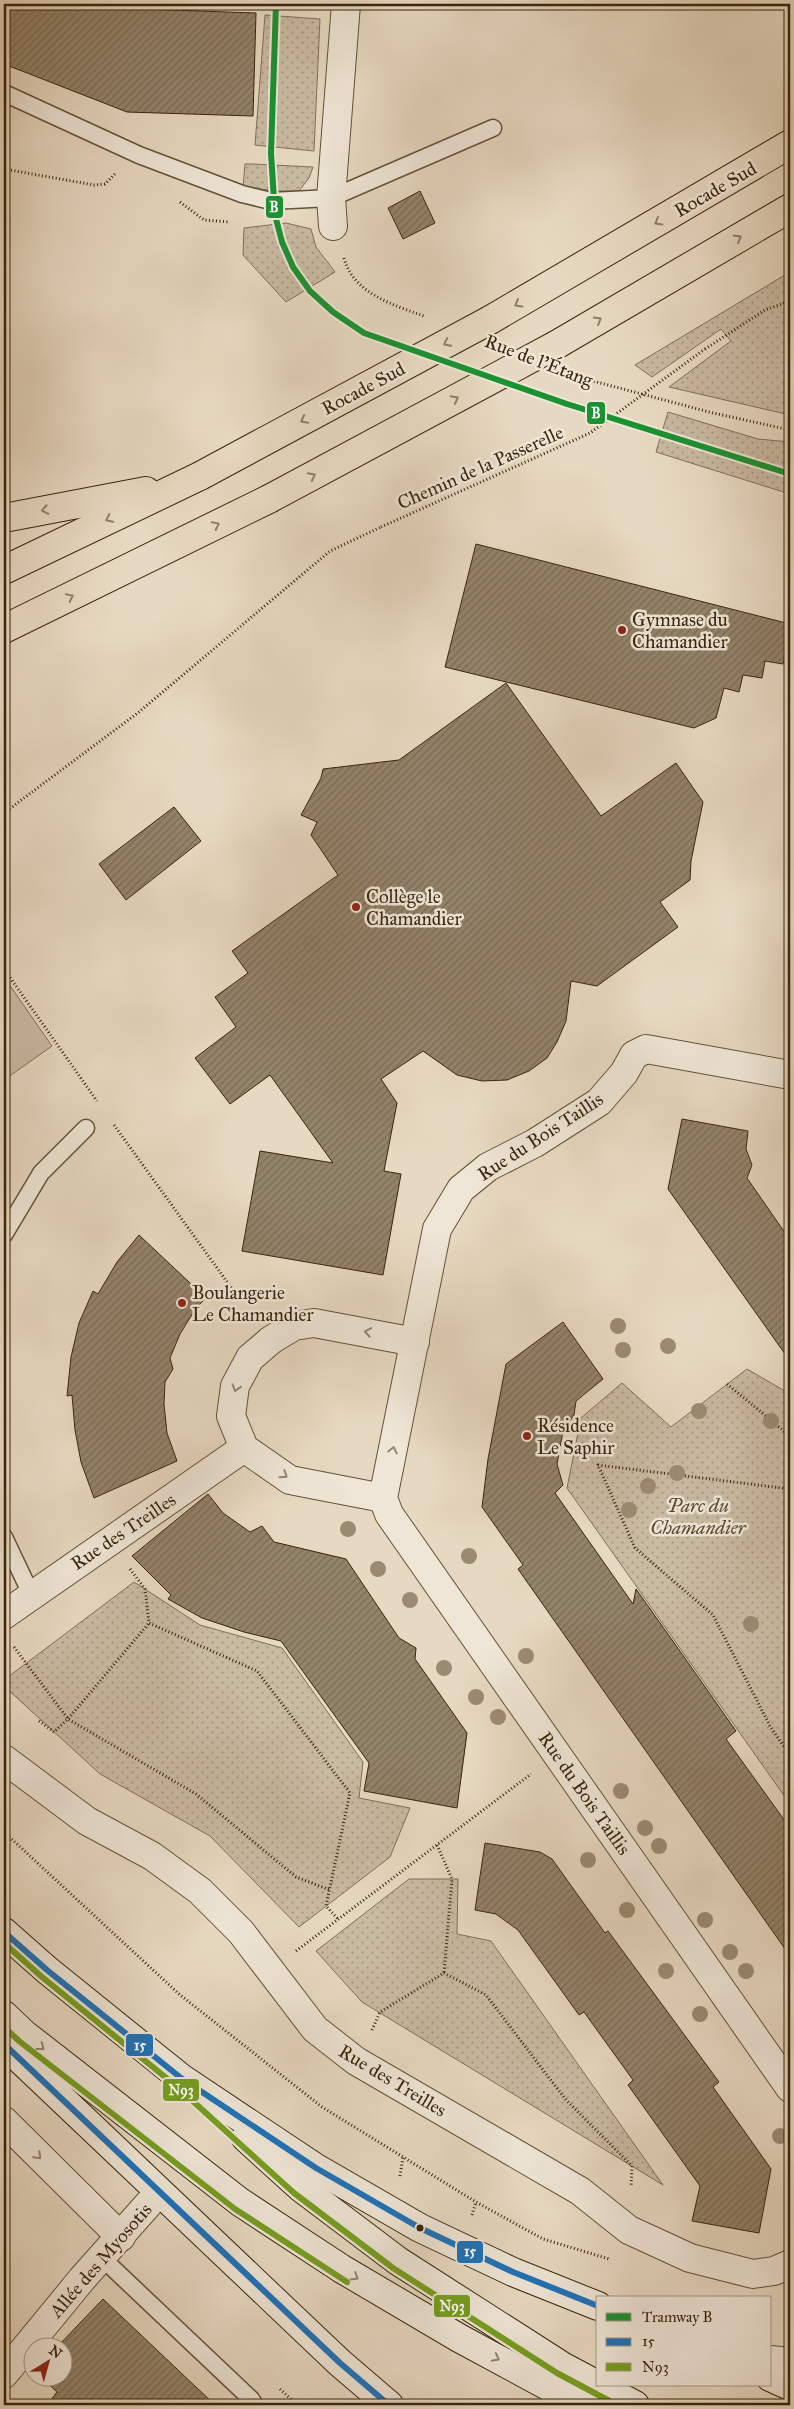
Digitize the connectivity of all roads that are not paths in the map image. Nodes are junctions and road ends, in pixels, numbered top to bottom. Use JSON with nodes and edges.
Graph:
{"nodes":[{"id":1,"x":346,"y":4,"type":"edge"},
{"id":2,"x":4,"y":93,"type":"edge"},
{"id":3,"x":493,"y":128,"type":"dead end"},
{"id":4,"x":790,"y":144,"type":"edge"},
{"id":5,"x":331,"y":198,"type":"junction"},
{"id":6,"x":790,"y":208,"type":"edge"},
{"id":7,"x":333,"y":226,"type":"road end"},
{"id":8,"x":190,"y":481,"type":"junction"},
{"id":9,"x":4,"y":518,"type":"edge"},
{"id":10,"x":4,"y":570,"type":"edge"},
{"id":11,"x":11,"y":627,"type":"edge"},
{"id":12,"x":790,"y":1075,"type":"edge"},
{"id":13,"x":86,"y":1128,"type":"dead end"},
{"id":14,"x":4,"y":1235,"type":"edge"},
{"id":15,"x":415,"y":1342,"type":"junction"},
{"id":16,"x":244,"y":1448,"type":"junction"},
{"id":17,"x":383,"y":1498,"type":"junction"},
{"id":18,"x":4,"y":1537,"type":"edge"},
{"id":19,"x":31,"y":1594,"type":"junction"},
{"id":20,"x":6,"y":1627,"type":"edge"},
{"id":21,"x":4,"y":1758,"type":"edge"},
{"id":22,"x":4,"y":1932,"type":"edge"},
{"id":23,"x":4,"y":2015,"type":"edge"},
{"id":24,"x":4,"y":2044,"type":"edge"},
{"id":25,"x":181,"y":2078,"type":"junction"},
{"id":26,"x":790,"y":2088,"type":"edge"},
{"id":27,"x":4,"y":2121,"type":"edge"},
{"id":28,"x":159,"y":2192,"type":"junction"},
{"id":29,"x":121,"y":2237,"type":"junction"},
{"id":30,"x":102,"y":2257,"type":"junction"},
{"id":31,"x":790,"y":2264,"type":"edge"},
{"id":32,"x":596,"y":2305,"type":"edge"},
{"id":33,"x":772,"y":2360,"type":"edge"},
{"id":34,"x":790,"y":2362,"type":"edge"},
{"id":35,"x":4,"y":2374,"type":"edge"},
{"id":36,"x":772,"y":2378,"type":"edge"},
{"id":37,"x":596,"y":2384,"type":"edge"},
{"id":38,"x":599,"y":2386,"type":"edge"},
{"id":39,"x":790,"y":2386,"type":"edge"},
{"id":40,"x":255,"y":2405,"type":"edge"},
{"id":41,"x":389,"y":2405,"type":"edge"},
{"id":42,"x":583,"y":2405,"type":"edge"},
{"id":43,"x":635,"y":2405,"type":"edge"}],
"edges":[{"from":1,"to":5,"type":"street"},
{"from":2,"to":5,"type":"lane"},
{"from":3,"to":5,"type":"lane"},
{"from":4,"to":8,"type":"highway","name":"Rocade Sud","one_way":true,"bridge":true},
{"from":5,"to":7,"type":"street"},
{"from":11,"to":6,"type":"highway","one_way":true,"bridge":true},
{"from":8,"to":9,"type":"highway","one_way":true},
{"from":8,"to":10,"type":"highway","name":"Rocade Sud","one_way":true},
{"from":12,"to":15,"type":"street","name":"Rue du Bois Taillis"},
{"from":13,"to":14,"type":"lane"},
{"from":15,"to":16,"type":"street","one_way":true},
{"from":17,"to":15,"type":"street","name":"Rue du Bois Taillis","one_way":true},
{"from":16,"to":17,"type":"street","one_way":true},
{"from":16,"to":19,"type":"street","name":"Rue des Treilles"},
{"from":17,"to":26,"type":"street","name":"Rue du Bois Taillis"},
{"from":18,"to":19,"type":"lane"},
{"from":19,"to":20,"type":"street","name":"Rue des Treilles"},
{"from":21,"to":31,"type":"street","name":"Rue des Treilles"},
{"from":22,"to":25,"type":"street"},
{"from":23,"to":42,"type":"street","one_way":true},
{"from":24,"to":28,"type":"street"},
{"from":25,"to":32,"type":"street"},
{"from":25,"to":37,"type":"street"},
{"from":27,"to":29,"type":"street","one_way":true},
{"from":28,"to":29,"type":"street","name":"Allée des Myosotis"},
{"from":28,"to":41,"type":"street"},
{"from":29,"to":30,"type":"street","name":"Allée des Myosotis"},
{"from":30,"to":35,"type":"street","name":"Allée des Myosotis"},
{"from":30,"to":40,"type":"lane"},
{"from":33,"to":34,"type":"street"},
{"from":36,"to":39,"type":"street"},
{"from":38,"to":43,"type":"street"}]}
